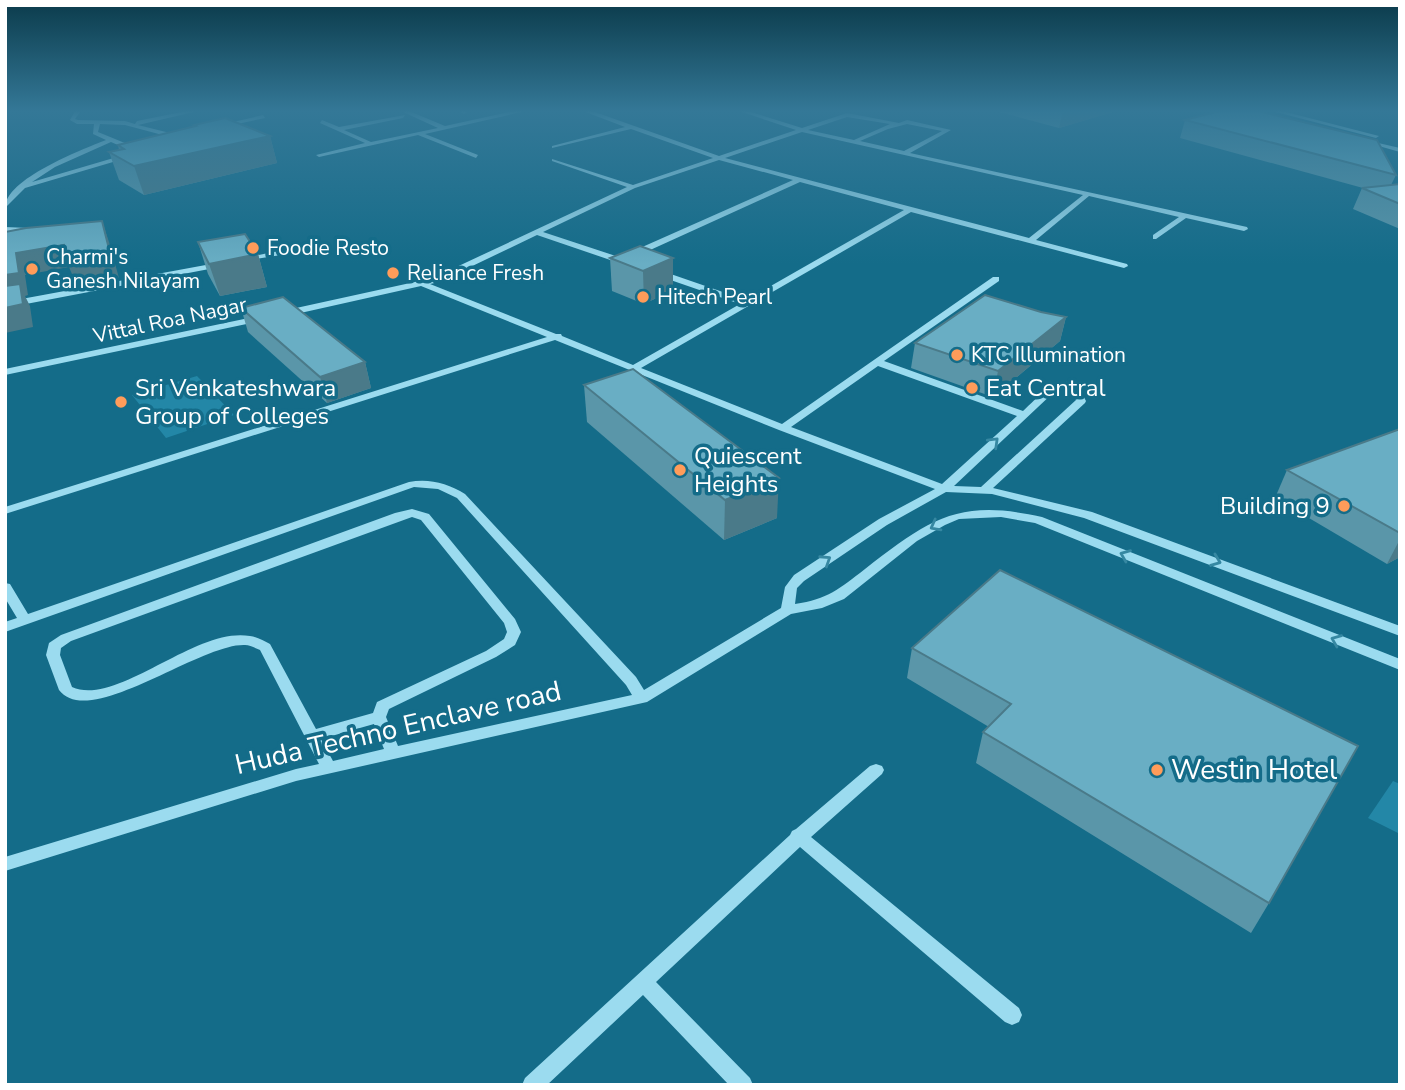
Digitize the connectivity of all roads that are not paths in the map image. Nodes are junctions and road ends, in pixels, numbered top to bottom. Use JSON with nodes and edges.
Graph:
{"nodes":[{"id":1,"x":62,"y":162,"type":"edge"},
{"id":2,"x":110,"y":162,"type":"edge"},
{"id":3,"x":559,"y":162,"type":"edge"},
{"id":4,"x":707,"y":162,"type":"edge"},
{"id":5,"x":732,"y":162,"type":"edge"},
{"id":6,"x":942,"y":162,"type":"edge"},
{"id":7,"x":799,"y":180,"type":"junction"},
{"id":8,"x":633,"y":187,"type":"junction"},
{"id":9,"x":19,"y":188,"type":"junction"},
{"id":10,"x":1087,"y":195,"type":"junction"},
{"id":11,"x":5,"y":206,"type":"edge"},
{"id":12,"x":909,"y":210,"type":"junction"},
{"id":13,"x":1184,"y":216,"type":"junction"},
{"id":14,"x":5,"y":229,"type":"edge"},
{"id":15,"x":42,"y":229,"type":"edge"},
{"id":16,"x":1244,"y":229,"type":"dead end"},
{"id":17,"x":536,"y":232,"type":"junction"},
{"id":18,"x":1156,"y":237,"type":"dead end"},
{"id":19,"x":1030,"y":241,"type":"junction"},
{"id":20,"x":278,"y":253,"type":"dead end"},
{"id":21,"x":621,"y":260,"type":"junction"},
{"id":22,"x":633,"y":265,"type":"edge"},
{"id":23,"x":1124,"y":266,"type":"dead end"},
{"id":24,"x":646,"y":269,"type":"edge"},
{"id":25,"x":996,"y":279,"type":"dead end"},
{"id":26,"x":424,"y":284,"type":"junction"},
{"id":27,"x":5,"y":304,"type":"edge"},
{"id":28,"x":748,"y":304,"type":"junction"},
{"id":29,"x":957,"y":306,"type":"junction"},
{"id":30,"x":967,"y":310,"type":"edge"},
{"id":31,"x":558,"y":336,"type":"junction"},
{"id":32,"x":877,"y":362,"type":"junction"},
{"id":33,"x":635,"y":367,"type":"junction"},
{"id":34,"x":5,"y":372,"type":"edge"},
{"id":35,"x":1022,"y":414,"type":"junction"},
{"id":36,"x":783,"y":428,"type":"junction"},
{"id":37,"x":944,"y":489,"type":"junction"},
{"id":38,"x":983,"y":491,"type":"junction"},
{"id":39,"x":5,"y":511,"type":"edge"},
{"id":40,"x":5,"y":587,"type":"edge"},
{"id":41,"x":787,"y":610,"type":"junction"},
{"id":42,"x":24,"y":619,"type":"junction"},
{"id":43,"x":5,"y":627,"type":"edge"},
{"id":44,"x":1400,"y":631,"type":"edge"},
{"id":45,"x":1400,"y":665,"type":"edge"},
{"id":46,"x":642,"y":698,"type":"junction"},
{"id":47,"x":379,"y":717,"type":"junction"},
{"id":48,"x":312,"y":736,"type":"junction"},
{"id":49,"x":393,"y":754,"type":"junction"},
{"id":50,"x":329,"y":768,"type":"junction"},
{"id":51,"x":876,"y":770,"type":"dead end"},
{"id":52,"x":798,"y":836,"type":"junction"},
{"id":53,"x":5,"y":864,"type":"edge"},
{"id":54,"x":644,"y":983,"type":"junction"},
{"id":55,"x":1012,"y":1015,"type":"dead end"},
{"id":56,"x":532,"y":1085,"type":"edge"},
{"id":57,"x":743,"y":1085,"type":"edge"}],
"edges":[{"from":1,"to":9,"type":"street"},
{"from":2,"to":9,"type":"street"},
{"from":3,"to":8,"type":"street"},
{"from":4,"to":8,"type":"street","name":"Vittal Roa Nagar"},
{"from":5,"to":7,"type":"street"},
{"from":6,"to":10,"type":"street"},
{"from":7,"to":12,"type":"street"},
{"from":7,"to":21,"type":"street"},
{"from":8,"to":17,"type":"street","name":"Vittal Roa Nagar"},
{"from":9,"to":11,"type":"street"},
{"from":10,"to":13,"type":"street"},
{"from":10,"to":19,"type":"street"},
{"from":12,"to":19,"type":"street"},
{"from":12,"to":28,"type":"street"},
{"from":13,"to":16,"type":"street"},
{"from":13,"to":18,"type":"street"},
{"from":14,"to":15,"type":"street"},
{"from":17,"to":21,"type":"street"},
{"from":17,"to":26,"type":"street","name":"Vittal Roa Nagar"},
{"from":19,"to":23,"type":"street"},
{"from":20,"to":27,"type":"street"},
{"from":21,"to":22,"type":"street"},
{"from":24,"to":28,"type":"street"},
{"from":25,"to":29,"type":"street"},
{"from":26,"to":31,"type":"street"},
{"from":26,"to":34,"type":"street","name":"Vittal Roa Nagar"},
{"from":28,"to":33,"type":"street"},
{"from":29,"to":30,"type":"street"},
{"from":29,"to":32,"type":"street"},
{"from":31,"to":33,"type":"street"},
{"from":31,"to":39,"type":"street"},
{"from":32,"to":35,"type":"street"},
{"from":32,"to":36,"type":"street"},
{"from":33,"to":36,"type":"street"},
{"from":37,"to":35,"type":"street","one_way":true},
{"from":35,"to":38,"type":"street"},
{"from":36,"to":37,"type":"street"},
{"from":37,"to":38,"type":"street"},
{"from":41,"to":37,"type":"street","one_way":true},
{"from":38,"to":44,"type":"street","one_way":true},
{"from":40,"to":42,"type":"street"},
{"from":45,"to":41,"type":"street","name":"Huda Techno Enclave road","one_way":true},
{"from":41,"to":46,"type":"street","name":"Huda Techno Enclave road"},
{"from":42,"to":43,"type":"street"},
{"from":42,"to":46,"type":"street"},
{"from":46,"to":49,"type":"street","name":"Huda Techno Enclave road"},
{"from":47,"to":48,"type":"street"},
{"from":47,"to":48,"type":"street"},
{"from":47,"to":49,"type":"street"},
{"from":48,"to":50,"type":"street"},
{"from":49,"to":50,"type":"street","name":"Huda Techno Enclave road"},
{"from":50,"to":53,"type":"street","name":"Huda Techno Enclave road"},
{"from":51,"to":52,"type":"street"},
{"from":52,"to":54,"type":"street"},
{"from":52,"to":55,"type":"street"},
{"from":54,"to":56,"type":"street"},
{"from":54,"to":57,"type":"street"}]}
